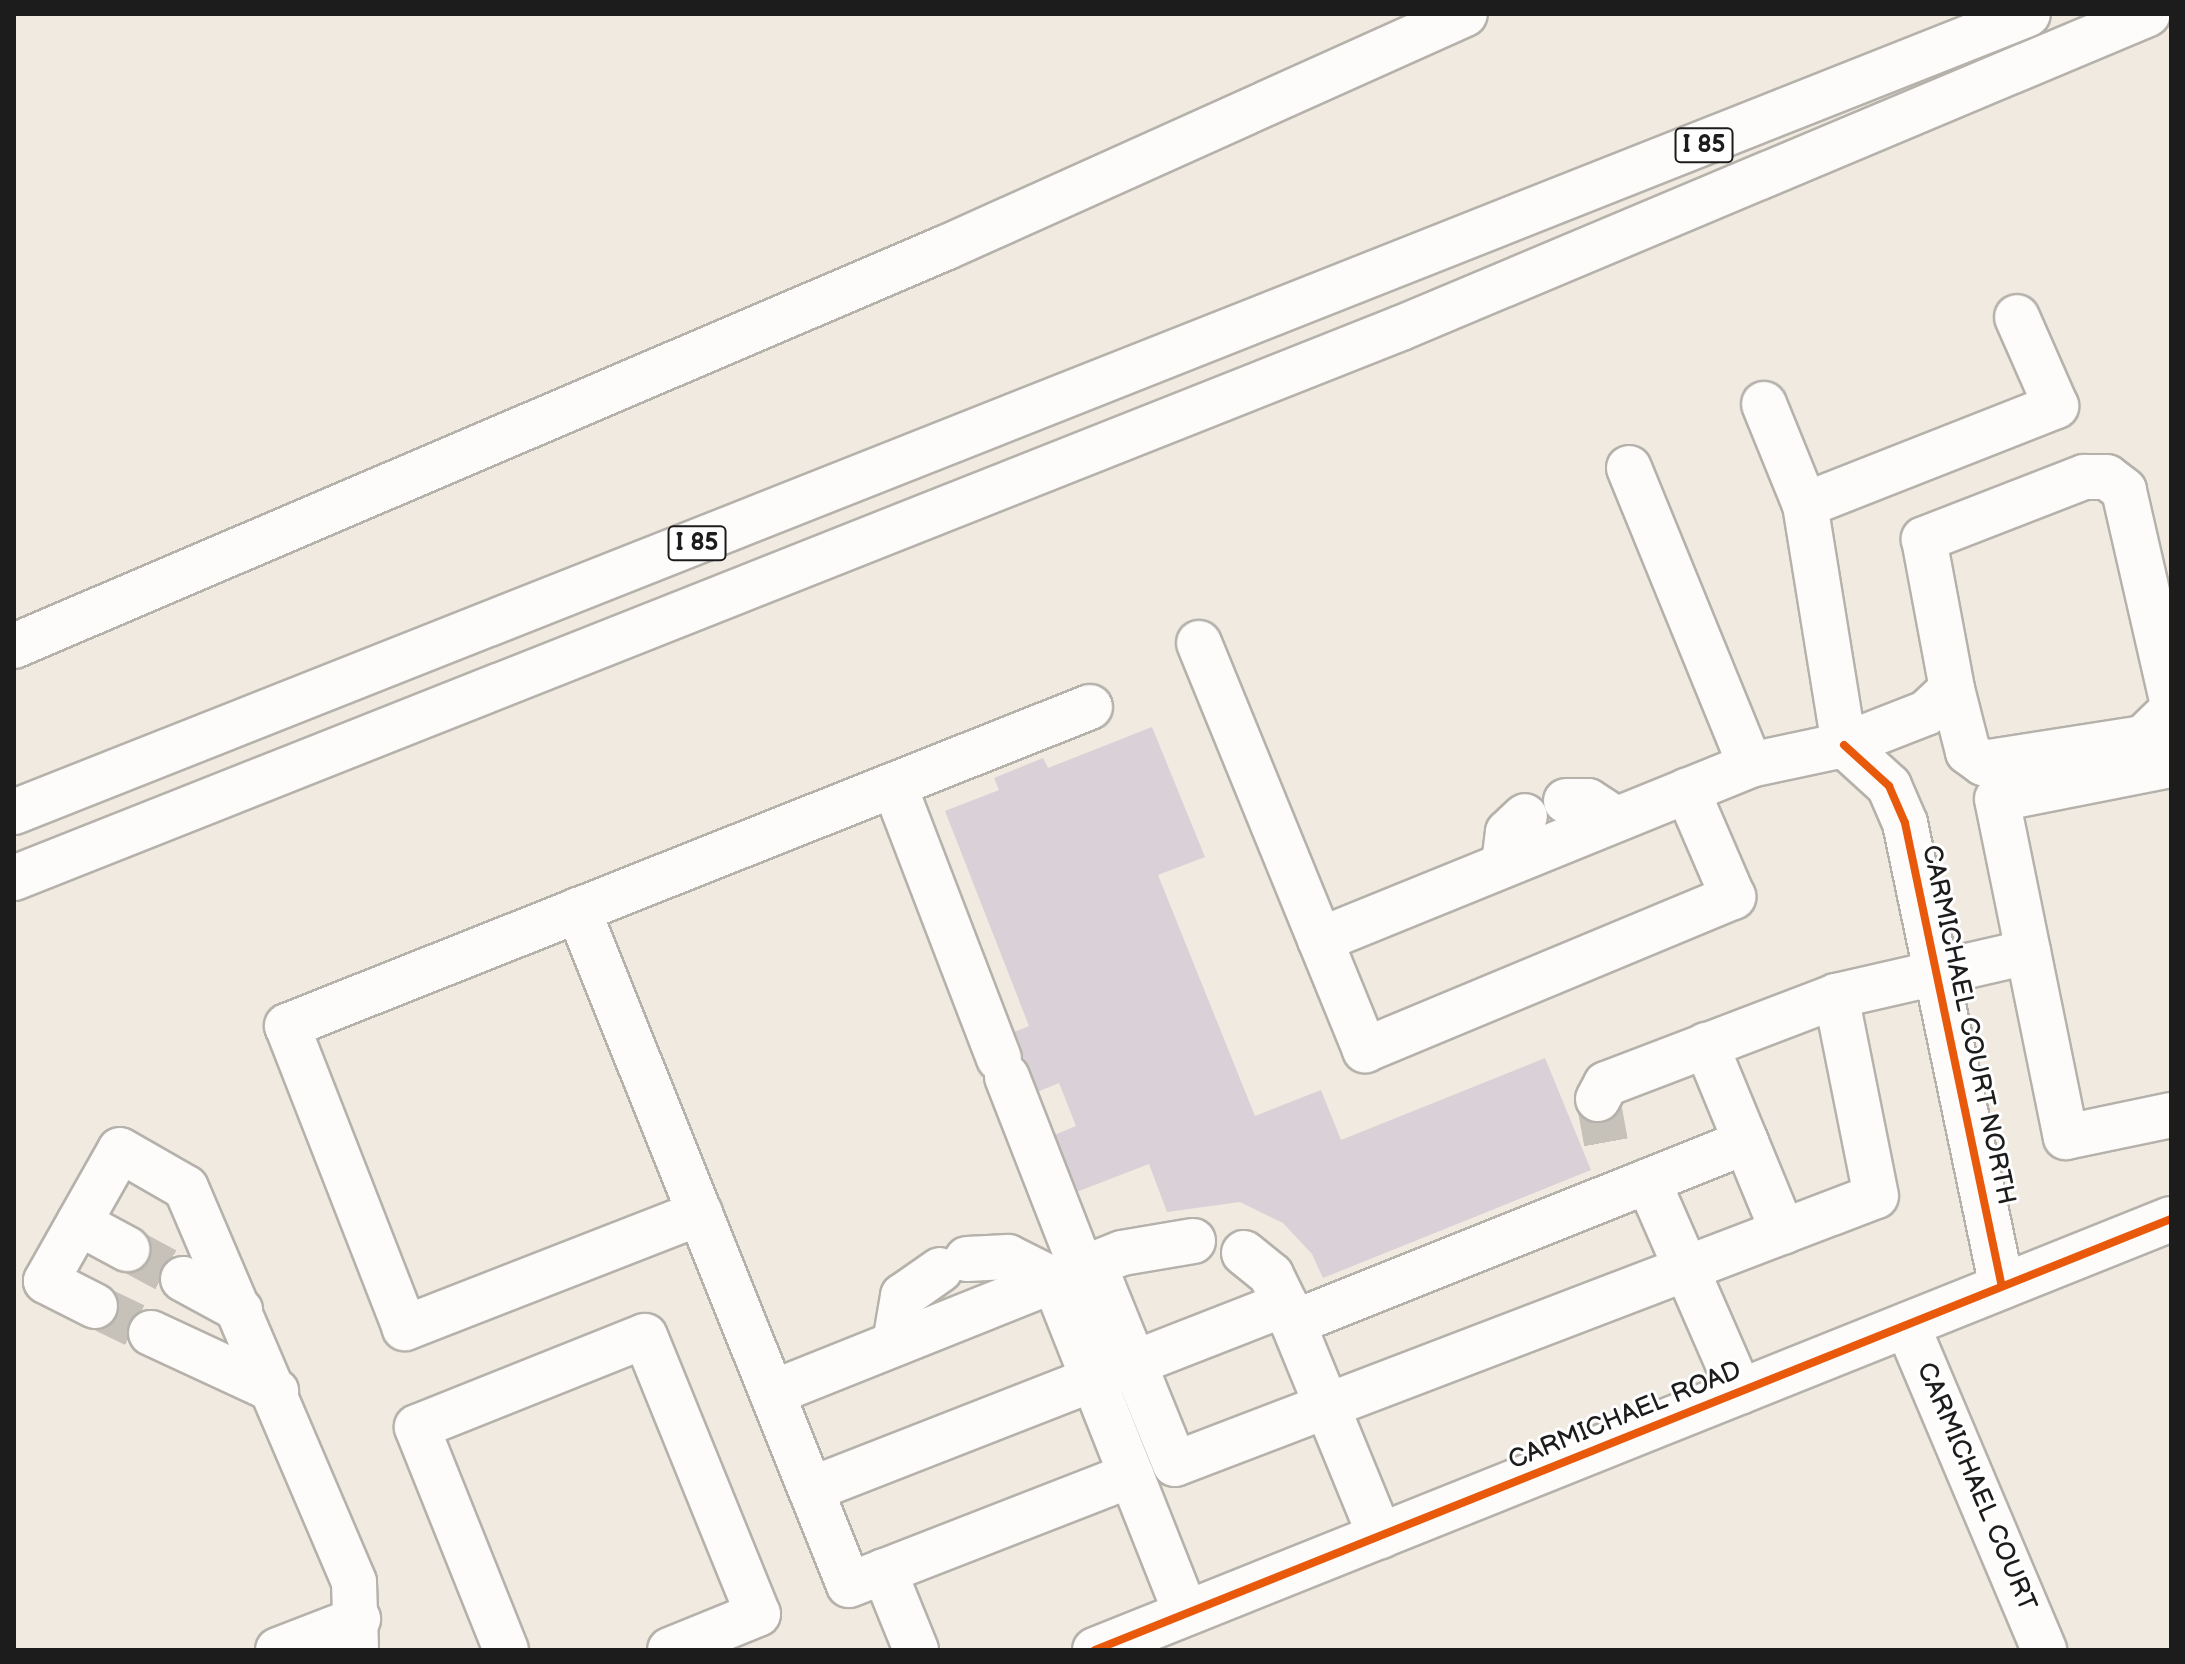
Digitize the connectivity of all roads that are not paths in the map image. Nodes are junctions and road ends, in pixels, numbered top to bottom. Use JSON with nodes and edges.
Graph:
{"nodes":[{"id":1,"x":1465,"y":14,"type":"edge"},
{"id":2,"x":2028,"y":14,"type":"edge"},
{"id":3,"x":2148,"y":14,"type":"edge"},
{"id":4,"x":2017,"y":317,"type":"dead end"},
{"id":5,"x":1764,"y":404,"type":"dead end"},
{"id":6,"x":1629,"y":468,"type":"dead end"},
{"id":7,"x":1805,"y":505,"type":"junction"},
{"id":8,"x":1199,"y":643,"type":"dead end"},
{"id":9,"x":14,"y":646,"type":"edge"},
{"id":10,"x":1952,"y":689,"type":"junction"},
{"id":11,"x":2171,"y":696,"type":"edge"},
{"id":12,"x":1090,"y":707,"type":"dead end"},
{"id":13,"x":2171,"y":711,"type":"edge"},
{"id":14,"x":1844,"y":745,"type":"junction"},
{"id":15,"x":1750,"y":765,"type":"junction"},
{"id":16,"x":2171,"y":765,"type":"edge"},
{"id":17,"x":894,"y":785,"type":"junction"},
{"id":18,"x":1687,"y":790,"type":"junction"},
{"id":19,"x":1566,"y":801,"type":"dead end"},
{"id":20,"x":14,"y":812,"type":"edge"},
{"id":21,"x":1525,"y":816,"type":"dead end"},
{"id":22,"x":1616,"y":819,"type":"junction"},
{"id":23,"x":1504,"y":864,"type":"junction"},
{"id":24,"x":14,"y":878,"type":"edge"},
{"id":25,"x":578,"y":910,"type":"junction"},
{"id":26,"x":1320,"y":940,"type":"junction"},
{"id":27,"x":2028,"y":952,"type":"junction"},
{"id":28,"x":1935,"y":972,"type":"junction"},
{"id":29,"x":1836,"y":996,"type":"junction"},
{"id":30,"x":1706,"y":1045,"type":"junction"},
{"id":31,"x":1598,"y":1099,"type":"dead end"},
{"id":32,"x":2171,"y":1115,"type":"edge"},
{"id":33,"x":1746,"y":1142,"type":"junction"},
{"id":34,"x":1626,"y":1177,"type":"junction"},
{"id":35,"x":700,"y":1213,"type":"junction"},
{"id":36,"x":2171,"y":1219,"type":"edge"},
{"id":37,"x":79,"y":1223,"type":"junction"},
{"id":38,"x":1783,"y":1232,"type":"junction"},
{"id":39,"x":1193,"y":1241,"type":"dead end"},
{"id":40,"x":127,"y":1249,"type":"tunnel mouth"},
{"id":41,"x":1244,"y":1253,"type":"dead end"},
{"id":42,"x":1687,"y":1271,"type":"junction"},
{"id":43,"x":1068,"y":1274,"type":"junction"},
{"id":44,"x":183,"y":1279,"type":"tunnel mouth"},
{"id":45,"x":2002,"y":1286,"type":"junction"},
{"id":46,"x":95,"y":1306,"type":"tunnel mouth"},
{"id":47,"x":240,"y":1310,"type":"junction"},
{"id":48,"x":1289,"y":1313,"type":"junction"},
{"id":49,"x":1907,"y":1325,"type":"junction"},
{"id":50,"x":151,"y":1333,"type":"tunnel mouth"},
{"id":51,"x":895,"y":1343,"type":"junction"},
{"id":52,"x":1113,"y":1371,"type":"junction"},
{"id":53,"x":276,"y":1391,"type":"junction"},
{"id":54,"x":1740,"y":1392,"type":"junction"},
{"id":55,"x":772,"y":1393,"type":"junction"},
{"id":56,"x":1329,"y":1411,"type":"junction"},
{"id":57,"x":1131,"y":1475,"type":"junction"},
{"id":58,"x":812,"y":1489,"type":"junction"},
{"id":59,"x":1380,"y":1536,"type":"junction"},
{"id":60,"x":884,"y":1571,"type":"junction"},
{"id":61,"x":1186,"y":1613,"type":"junction"},
{"id":62,"x":357,"y":1635,"type":"edge"},
{"id":63,"x":278,"y":1650,"type":"edge"},
{"id":64,"x":506,"y":1650,"type":"edge"},
{"id":65,"x":670,"y":1650,"type":"edge"},
{"id":66,"x":916,"y":1650,"type":"edge"},
{"id":67,"x":1095,"y":1650,"type":"edge"},
{"id":68,"x":2044,"y":1650,"type":"edge"}],
"edges":[{"from":1,"to":9,"type":"main road"},
{"from":2,"to":20,"type":"main road","number":"I 85"},
{"from":3,"to":24,"type":"main road"},
{"from":4,"to":7,"type":"main road"},
{"from":5,"to":7,"type":"main road"},
{"from":6,"to":15,"type":"main road"},
{"from":7,"to":14,"type":"main road"},
{"from":8,"to":26,"type":"main road"},
{"from":10,"to":11,"type":"main road"},
{"from":10,"to":13,"type":"main road"},
{"from":10,"to":14,"type":"main road"},
{"from":12,"to":17,"type":"main road"},
{"from":14,"to":15,"type":"main road"},
{"from":14,"to":28,"type":"main road","name":"CARMICHAEL COURT NORTH"},
{"from":15,"to":18,"type":"main road"},
{"from":16,"to":27,"type":"main road"},
{"from":17,"to":25,"type":"main road"},
{"from":17,"to":43,"type":"main road"},
{"from":18,"to":22,"type":"main road"},
{"from":18,"to":26,"type":"main road"},
{"from":19,"to":22,"type":"main road"},
{"from":21,"to":23,"type":"main road"},
{"from":22,"to":23,"type":"main road"},
{"from":23,"to":26,"type":"main road"},
{"from":25,"to":35,"type":"main road"},
{"from":25,"to":35,"type":"main road"},
{"from":27,"to":28,"type":"main road"},
{"from":27,"to":32,"type":"main road"},
{"from":28,"to":29,"type":"main road"},
{"from":28,"to":45,"type":"main road","name":"CARMICHAEL COURT NORTH"},
{"from":29,"to":30,"type":"main road"},
{"from":29,"to":38,"type":"main road"},
{"from":30,"to":31,"type":"main road"},
{"from":30,"to":33,"type":"main road"},
{"from":33,"to":34,"type":"main road"},
{"from":33,"to":38,"type":"main road"},
{"from":34,"to":42,"type":"main road"},
{"from":34,"to":48,"type":"main road"},
{"from":35,"to":55,"type":"main road"},
{"from":36,"to":45,"type":"main road","name":"CARMICHAEL ROAD"},
{"from":37,"to":40,"type":"main road"},
{"from":37,"to":46,"type":"main road"},
{"from":37,"to":47,"type":"main road"},
{"from":38,"to":42,"type":"main road"},
{"from":39,"to":43,"type":"main road"},
{"from":41,"to":48,"type":"main road"},
{"from":42,"to":54,"type":"main road"},
{"from":42,"to":56,"type":"main road"},
{"from":43,"to":51,"type":"main road"},
{"from":43,"to":51,"type":"main road"},
{"from":43,"to":52,"type":"main road"},
{"from":44,"to":47,"type":"main road"},
{"from":45,"to":49,"type":"main road","name":"CARMICHAEL ROAD"},
{"from":47,"to":53,"type":"main road"},
{"from":48,"to":52,"type":"main road"},
{"from":48,"to":56,"type":"main road"},
{"from":49,"to":54,"type":"main road","name":"CARMICHAEL ROAD"},
{"from":49,"to":68,"type":"main road","name":"CARMICHAEL COURT"},
{"from":50,"to":53,"type":"main road"},
{"from":51,"to":55,"type":"main road"},
{"from":52,"to":56,"type":"main road"},
{"from":52,"to":57,"type":"main road"},
{"from":52,"to":58,"type":"main road"},
{"from":53,"to":62,"type":"main road"},
{"from":54,"to":59,"type":"main road","name":"CARMICHAEL ROAD"},
{"from":55,"to":58,"type":"main road"},
{"from":56,"to":59,"type":"main road"},
{"from":57,"to":60,"type":"main road"},
{"from":57,"to":61,"type":"main road"},
{"from":58,"to":60,"type":"main road"},
{"from":59,"to":61,"type":"main road","name":"CARMICHAEL ROAD"},
{"from":60,"to":66,"type":"main road"},
{"from":61,"to":67,"type":"main road","name":"CARMICHAEL ROAD"},
{"from":62,"to":63,"type":"main road"},
{"from":64,"to":65,"type":"main road"}]}
